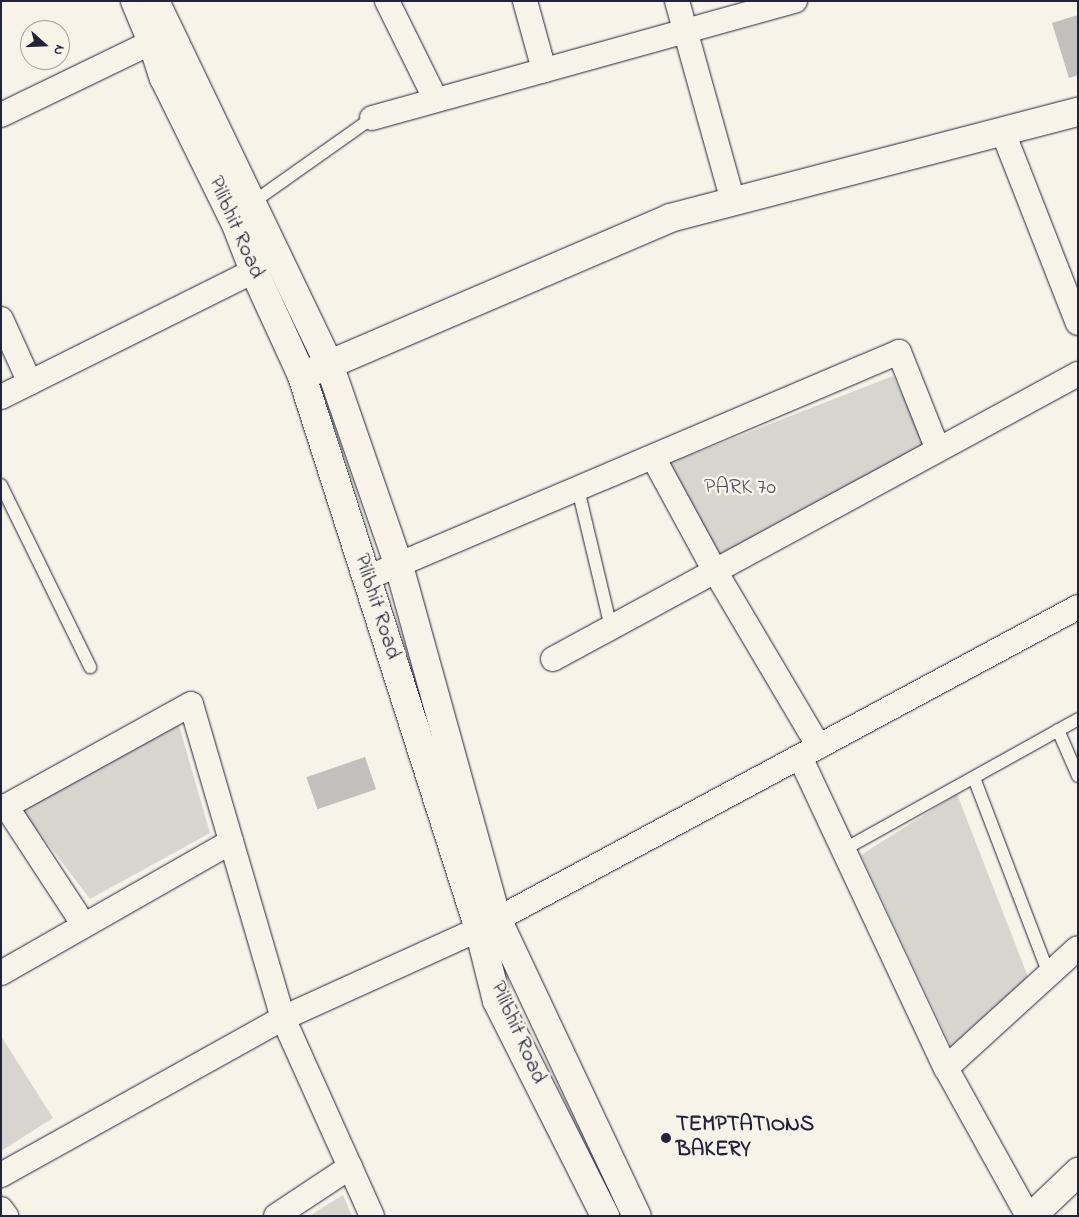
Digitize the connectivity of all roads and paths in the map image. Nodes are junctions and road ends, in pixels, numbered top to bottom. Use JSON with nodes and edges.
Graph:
{"nodes":[{"id":1,"x":135,"y":1,"type":"edge"},
{"id":2,"x":155,"y":1,"type":"edge"},
{"id":3,"x":387,"y":1,"type":"edge"},
{"id":4,"x":525,"y":1,"type":"edge"},
{"id":5,"x":678,"y":1,"type":"edge"},
{"id":6,"x":796,"y":1,"type":"edge"},
{"id":7,"x":686,"y":32,"type":"junction"},
{"id":8,"x":152,"y":42,"type":"junction"},
{"id":9,"x":544,"y":70,"type":"junction"},
{"id":10,"x":436,"y":100,"type":"junction"},
{"id":11,"x":1078,"y":112,"type":"edge"},
{"id":12,"x":1,"y":116,"type":"edge"},
{"id":13,"x":372,"y":118,"type":"joint"},
{"id":14,"x":1003,"y":132,"type":"junction"},
{"id":15,"x":733,"y":202,"type":"junction"},
{"id":16,"x":252,"y":203,"type":"junction"},
{"id":17,"x":254,"y":271,"type":"junction"},
{"id":18,"x":1,"y":319,"type":"edge"},
{"id":19,"x":1078,"y":323,"type":"edge"},
{"id":20,"x":329,"y":364,"type":"junction"},
{"id":21,"x":1078,"y":374,"type":"edge"},
{"id":22,"x":302,"y":376,"type":"junction"},
{"id":23,"x":30,"y":383,"type":"junction"},
{"id":24,"x":1,"y":398,"type":"edge"},
{"id":25,"x":938,"y":450,"type":"junction"},
{"id":26,"x":652,"y":457,"type":"junction"},
{"id":27,"x":1,"y":484,"type":"edge"},
{"id":28,"x":578,"y":489,"type":"junction"},
{"id":29,"x":399,"y":566,"type":"junction"},
{"id":30,"x":715,"y":571,"type":"junction"},
{"id":31,"x":367,"y":578,"type":"junction"},
{"id":32,"x":1078,"y":607,"type":"edge"},
{"id":33,"x":611,"y":627,"type":"junction"},
{"id":34,"x":553,"y":658,"type":"dead end"},
{"id":35,"x":90,"y":667,"type":"dead end"},
{"id":36,"x":1078,"y":719,"type":"edge"},
{"id":37,"x":1058,"y":730,"type":"junction"},
{"id":38,"x":809,"y":752,"type":"junction"},
{"id":39,"x":1078,"y":776,"type":"edge"},
{"id":40,"x":974,"y":778,"type":"junction"},
{"id":41,"x":4,"y":807,"type":"edge"},
{"id":42,"x":231,"y":842,"type":"junction"},
{"id":43,"x":844,"y":850,"type":"junction"},
{"id":44,"x":488,"y":924,"type":"junction"},
{"id":45,"x":84,"y":925,"type":"junction"},
{"id":46,"x":1078,"y":948,"type":"edge"},
{"id":47,"x":1,"y":973,"type":"edge"},
{"id":48,"x":1049,"y":974,"type":"junction"},
{"id":49,"x":283,"y":1018,"type":"junction"},
{"id":50,"x":946,"y":1068,"type":"junction"},
{"id":51,"x":350,"y":1167,"type":"junction"},
{"id":52,"x":1078,"y":1172,"type":"edge"},
{"id":53,"x":1,"y":1175,"type":"edge"},
{"id":54,"x":1,"y":1209,"type":"edge"},
{"id":55,"x":6,"y":1216,"type":"edge"},
{"id":56,"x":276,"y":1216,"type":"edge"},
{"id":57,"x":372,"y":1216,"type":"edge"},
{"id":58,"x":605,"y":1216,"type":"edge"},
{"id":59,"x":637,"y":1216,"type":"edge"},
{"id":60,"x":1028,"y":1216,"type":"edge"},
{"id":61,"x":1032,"y":1216,"type":"edge"}],
"edges":[{"from":1,"to":8,"type":"main road","name":"Pilibhit Road"},
{"from":2,"to":16,"type":"main road"},
{"from":3,"to":10,"type":"street"},
{"from":4,"to":9,"type":"street"},
{"from":5,"to":7,"type":"street"},
{"from":6,"to":7,"type":"street"},
{"from":7,"to":9,"type":"street"},
{"from":7,"to":15,"type":"street"},
{"from":8,"to":12,"type":"street"},
{"from":8,"to":17,"type":"main road","name":"Pilibhit Road"},
{"from":9,"to":10,"type":"street"},
{"from":10,"to":13,"type":"street"},
{"from":11,"to":14,"type":"main road"},
{"from":13,"to":16,"type":"lane"},
{"from":14,"to":15,"type":"main road"},
{"from":14,"to":19,"type":"street"},
{"from":15,"to":20,"type":"main road"},
{"from":16,"to":20,"type":"main road"},
{"from":17,"to":22,"type":"main road","name":"Pilibhit Road"},
{"from":17,"to":23,"type":"street"},
{"from":18,"to":23,"type":"street"},
{"from":20,"to":22,"type":"main road"},
{"from":20,"to":29,"type":"main road"},
{"from":21,"to":25,"type":"street"},
{"from":22,"to":31,"type":"main road","name":"Pilibhit Road"},
{"from":23,"to":24,"type":"street"},
{"from":25,"to":26,"type":"street"},
{"from":25,"to":30,"type":"street"},
{"from":26,"to":28,"type":"street"},
{"from":26,"to":30,"type":"street"},
{"from":27,"to":35,"type":"lane"},
{"from":28,"to":29,"type":"street"},
{"from":28,"to":33,"type":"lane"},
{"from":29,"to":31,"type":"street"},
{"from":29,"to":44,"type":"main road"},
{"from":30,"to":33,"type":"street"},
{"from":30,"to":38,"type":"street"},
{"from":31,"to":44,"type":"main road","name":"Pilibhit Road"},
{"from":32,"to":38,"type":"street"},
{"from":33,"to":34,"type":"street"},
{"from":36,"to":37,"type":"lane"},
{"from":37,"to":39,"type":"lane"},
{"from":37,"to":40,"type":"lane"},
{"from":38,"to":43,"type":"street"},
{"from":38,"to":44,"type":"street"},
{"from":40,"to":43,"type":"lane"},
{"from":40,"to":48,"type":"lane"},
{"from":41,"to":42,"type":"street"},
{"from":41,"to":45,"type":"street"},
{"from":42,"to":45,"type":"street"},
{"from":42,"to":49,"type":"street"},
{"from":43,"to":50,"type":"street"},
{"from":44,"to":49,"type":"street"},
{"from":44,"to":58,"type":"main road","name":"Pilibhit Road"},
{"from":44,"to":59,"type":"main road"},
{"from":45,"to":47,"type":"street"},
{"from":46,"to":48,"type":"street"},
{"from":48,"to":50,"type":"street"},
{"from":49,"to":51,"type":"street"},
{"from":49,"to":53,"type":"street"},
{"from":50,"to":60,"type":"street"},
{"from":51,"to":56,"type":"street"},
{"from":51,"to":57,"type":"street"},
{"from":52,"to":61,"type":"main road"},
{"from":54,"to":55,"type":"street"}]}
